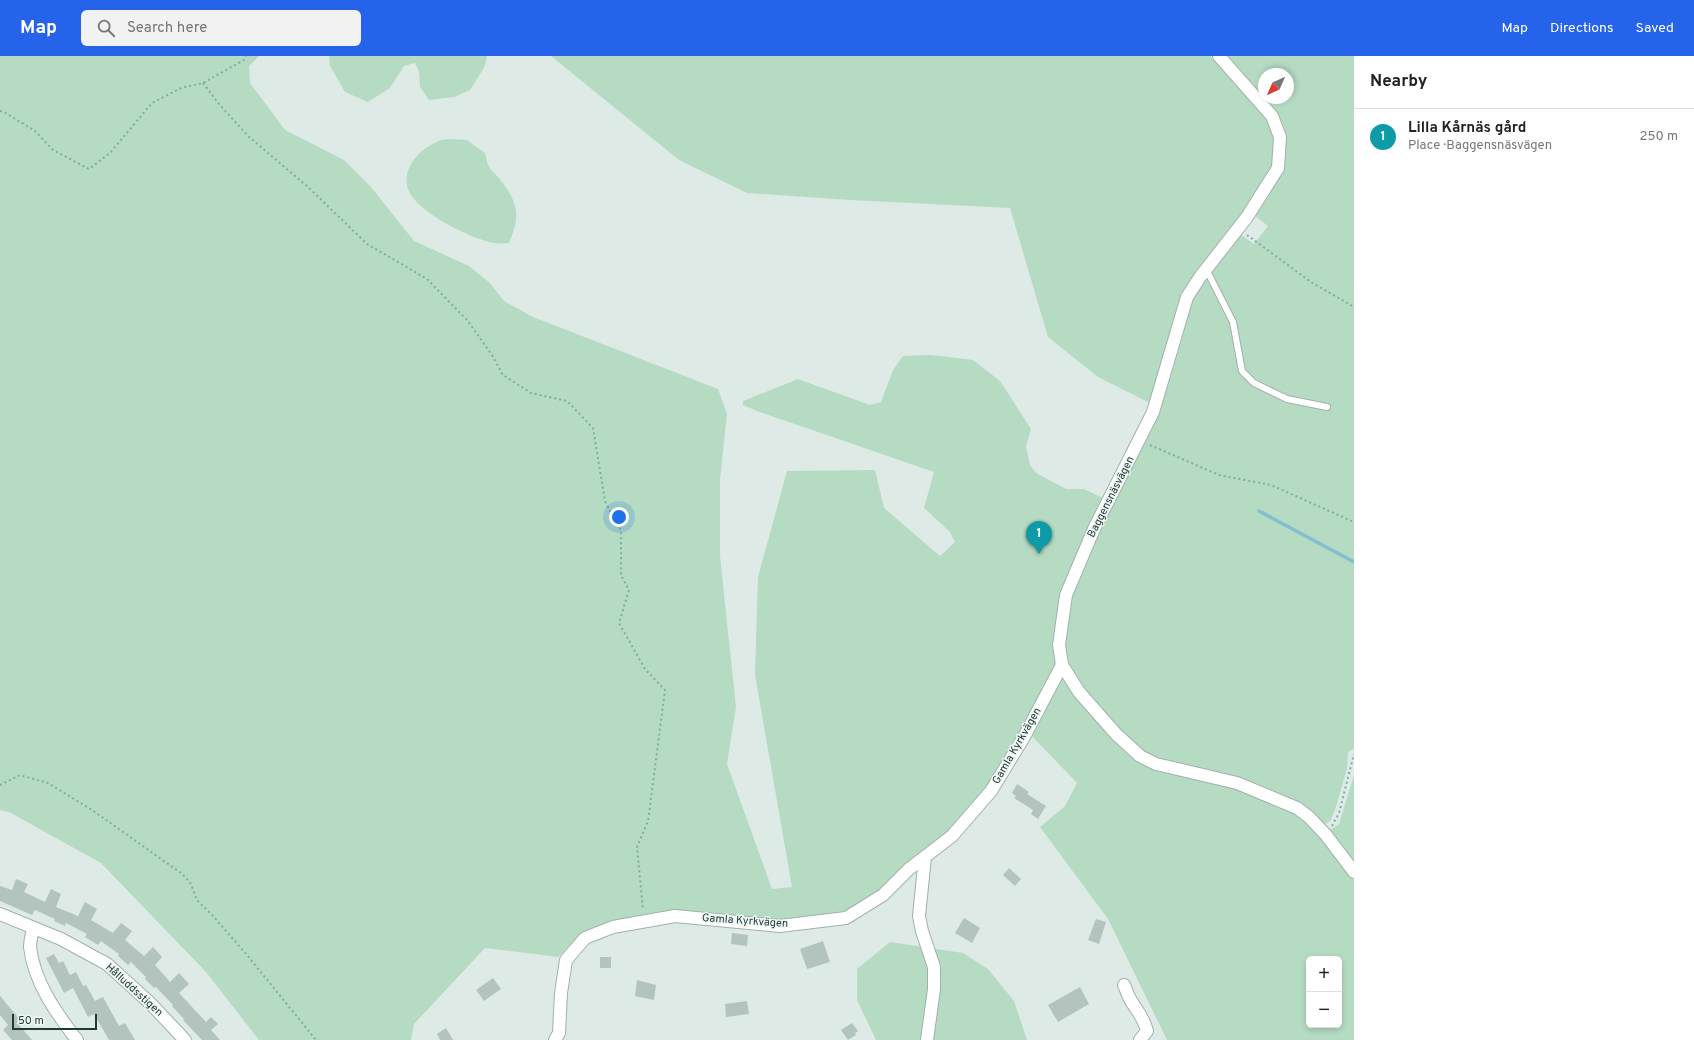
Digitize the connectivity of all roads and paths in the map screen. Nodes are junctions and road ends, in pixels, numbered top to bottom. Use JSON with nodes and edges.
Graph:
{"nodes":[{"id":1,"x":246,"y":56,"type":"edge"},
{"id":2,"x":1218,"y":56,"type":"edge"},
{"id":3,"x":203,"y":84,"type":"junction"},
{"id":4,"x":0,"y":111,"type":"edge"},
{"id":5,"x":1238,"y":229,"type":"junction"},
{"id":6,"x":1206,"y":269,"type":"junction"},
{"id":7,"x":1354,"y":307,"type":"edge"},
{"id":8,"x":1327,"y":407,"type":"dead end"},
{"id":9,"x":1139,"y":440,"type":"junction"},
{"id":10,"x":1354,"y":522,"type":"edge"},
{"id":11,"x":1062,"y":665,"type":"junction"},
{"id":12,"x":1354,"y":754,"type":"edge"},
{"id":13,"x":0,"y":784,"type":"edge"},
{"id":14,"x":1326,"y":835,"type":"junction"},
{"id":15,"x":925,"y":857,"type":"junction"},
{"id":16,"x":1354,"y":872,"type":"edge"},
{"id":17,"x":0,"y":914,"type":"edge"},
{"id":18,"x":644,"y":922,"type":"junction"},
{"id":19,"x":33,"y":929,"type":"junction"},
{"id":20,"x":1124,"y":985,"type":"dead end"},
{"id":21,"x":77,"y":1040,"type":"edge"},
{"id":22,"x":185,"y":1040,"type":"edge"},
{"id":23,"x":316,"y":1040,"type":"edge"},
{"id":24,"x":555,"y":1040,"type":"edge"},
{"id":25,"x":927,"y":1040,"type":"edge"},
{"id":26,"x":1140,"y":1040,"type":"edge"}],
"edges":[{"from":1,"to":3,"type":"path"},
{"from":2,"to":5,"type":"street","name":"Baggensnäsvägen"},
{"from":3,"to":4,"type":"path"},
{"from":3,"to":18,"type":"path"},
{"from":5,"to":6,"type":"street","name":"Baggensnäsvägen"},
{"from":5,"to":7,"type":"path"},
{"from":6,"to":8,"type":"lane"},
{"from":6,"to":9,"type":"street","name":"Baggensnäsvägen"},
{"from":9,"to":10,"type":"path"},
{"from":9,"to":11,"type":"street","name":"Baggensnäsvägen"},
{"from":11,"to":14,"type":"street","name":"Baggensnäsvägen"},
{"from":11,"to":15,"type":"street","name":"Gamla Kyrkvägen"},
{"from":12,"to":14,"type":"path"},
{"from":13,"to":23,"type":"path"},
{"from":14,"to":16,"type":"street","name":"Baggensnäsvägen"},
{"from":15,"to":18,"type":"street","name":"Gamla Kyrkvägen"},
{"from":15,"to":25,"type":"street"},
{"from":17,"to":19,"type":"street","name":"Hålluddsstigen"},
{"from":18,"to":24,"type":"street","name":"Gamla Kyrkvägen"},
{"from":19,"to":21,"type":"street"},
{"from":19,"to":22,"type":"street","name":"Hålluddsstigen"},
{"from":20,"to":26,"type":"street"}]}
